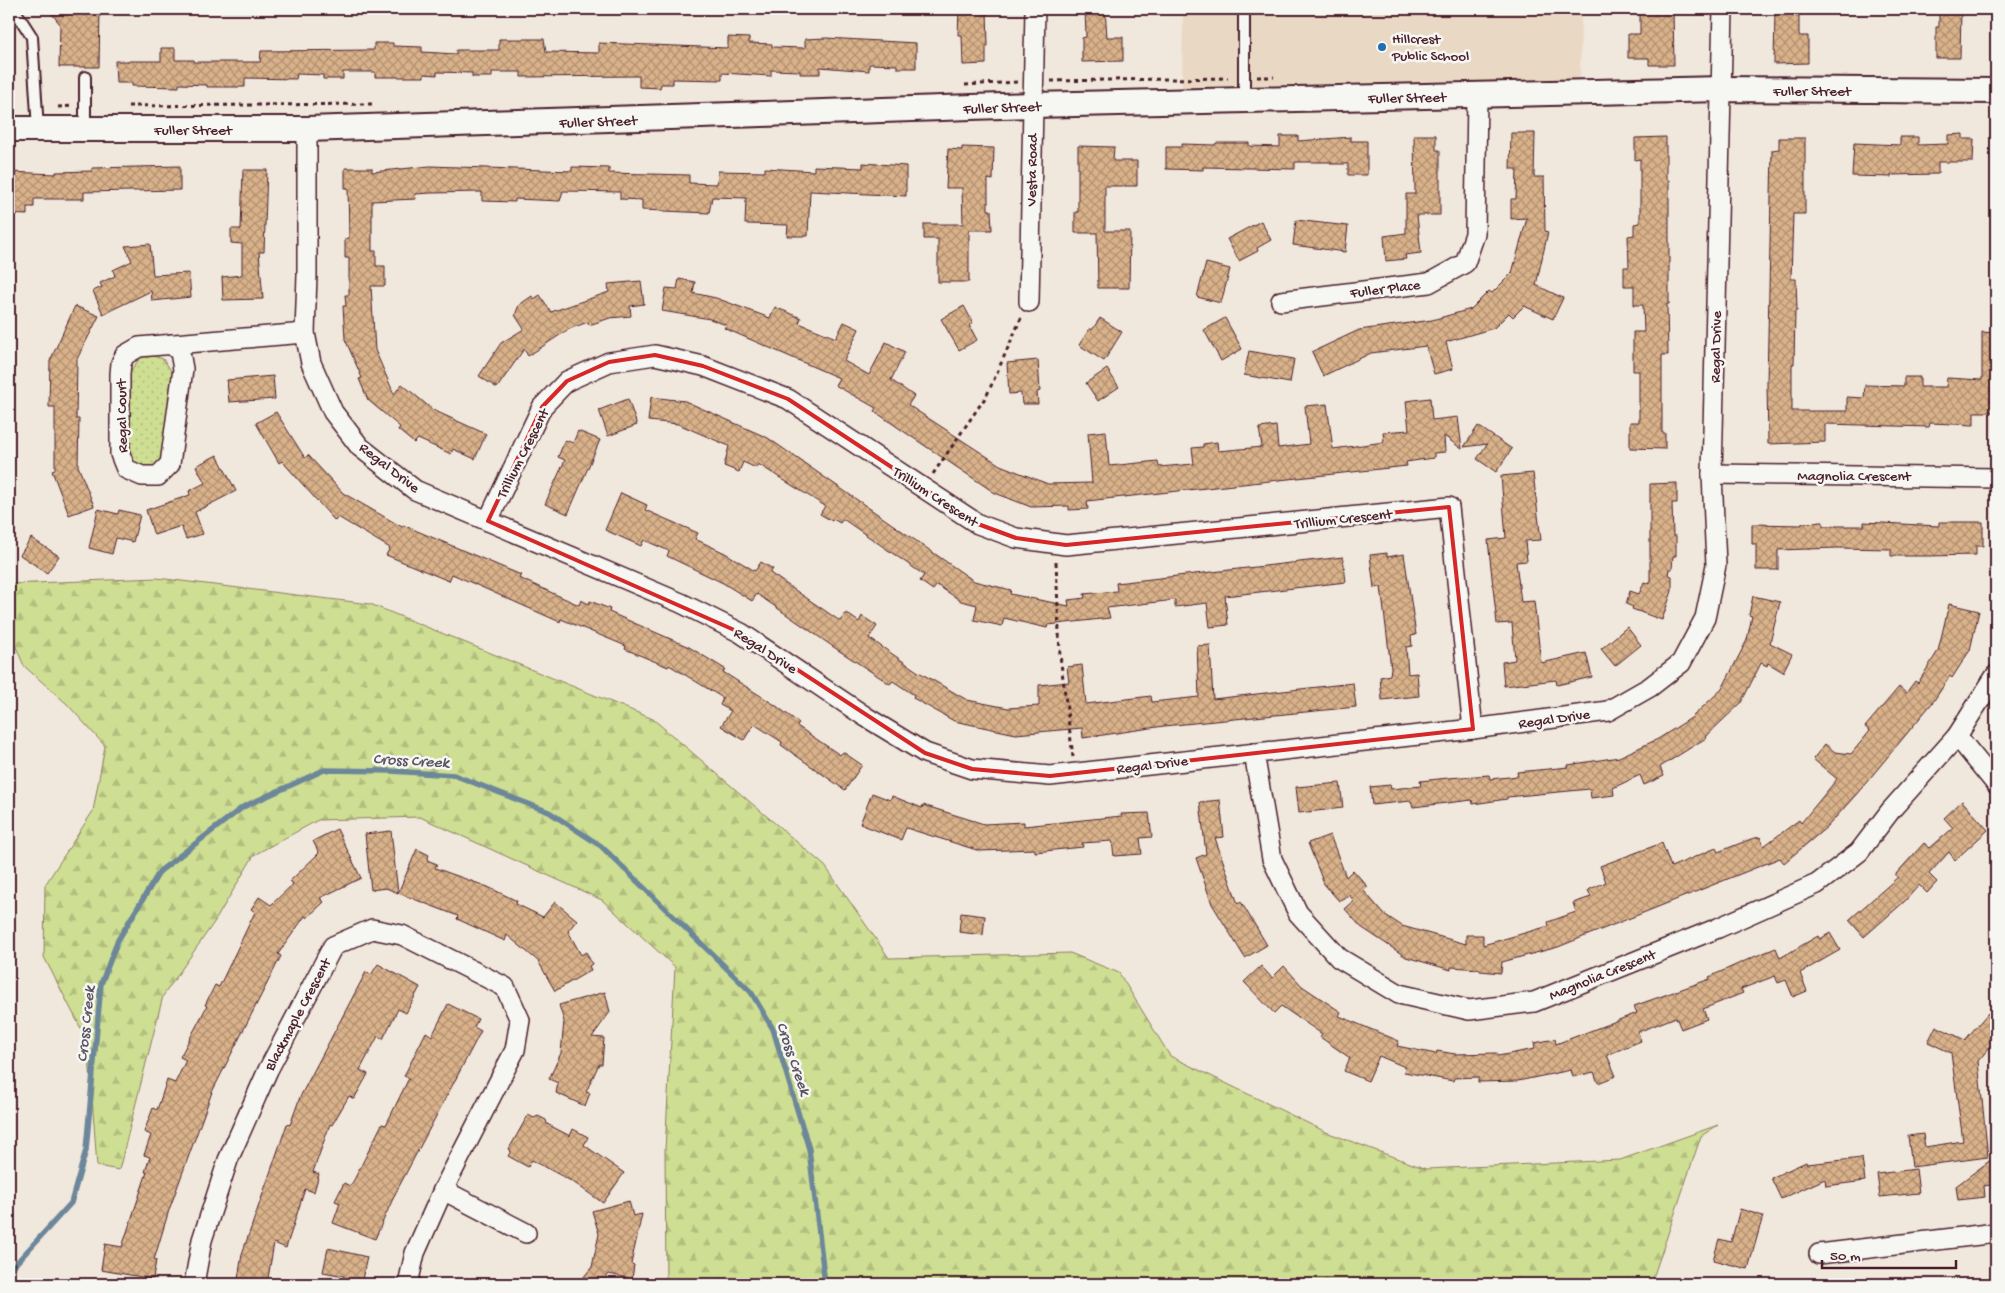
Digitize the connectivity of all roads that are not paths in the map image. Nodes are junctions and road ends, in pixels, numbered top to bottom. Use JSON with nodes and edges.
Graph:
{"nodes":[{"id":1,"x":14,"y":9,"type":"edge"},
{"id":2,"x":1035,"y":9,"type":"edge"},
{"id":3,"x":1244,"y":9,"type":"edge"},
{"id":4,"x":1723,"y":9,"type":"edge"},
{"id":5,"x":85,"y":77,"type":"dead end"},
{"id":6,"x":1722,"y":89,"type":"junction"},
{"id":7,"x":1996,"y":91,"type":"edge"},
{"id":8,"x":1478,"y":96,"type":"junction"},
{"id":9,"x":1244,"y":101,"type":"junction"},
{"id":10,"x":1033,"y":105,"type":"junction"},
{"id":11,"x":9,"y":129,"type":"edge"},
{"id":12,"x":38,"y":129,"type":"junction"},
{"id":13,"x":85,"y":129,"type":"junction"},
{"id":14,"x":307,"y":129,"type":"junction"},
{"id":15,"x":1281,"y":300,"type":"dead end"},
{"id":16,"x":1029,"y":302,"type":"road end"},
{"id":17,"x":305,"y":333,"type":"junction"},
{"id":18,"x":171,"y":344,"type":"junction"},
{"id":19,"x":1712,"y":474,"type":"junction"},
{"id":20,"x":1996,"y":478,"type":"edge"},
{"id":21,"x":488,"y":521,"type":"junction"},
{"id":22,"x":1996,"y":675,"type":"edge"},
{"id":23,"x":1473,"y":729,"type":"junction"},
{"id":24,"x":1957,"y":736,"type":"junction"},
{"id":25,"x":1254,"y":753,"type":"junction"},
{"id":26,"x":1996,"y":784,"type":"edge"},
{"id":27,"x":443,"y":1190,"type":"junction"},
{"id":28,"x":526,"y":1233,"type":"dead end"},
{"id":29,"x":1996,"y":1233,"type":"edge"},
{"id":30,"x":1819,"y":1254,"type":"dead end"},
{"id":31,"x":194,"y":1284,"type":"edge"},
{"id":32,"x":408,"y":1284,"type":"edge"}],
"edges":[{"from":1,"to":12,"type":"lane"},
{"from":2,"to":10,"type":"street","name":"Vesta Road"},
{"from":3,"to":9,"type":"lane"},
{"from":4,"to":6,"type":"street","name":"Regal Drive"},
{"from":5,"to":13,"type":"lane"},
{"from":6,"to":7,"type":"street","name":"Fuller Street"},
{"from":6,"to":8,"type":"street","name":"Fuller Street"},
{"from":6,"to":19,"type":"street","name":"Regal Drive"},
{"from":8,"to":9,"type":"street","name":"Fuller Street"},
{"from":8,"to":15,"type":"street","name":"Fuller Place"},
{"from":9,"to":10,"type":"street","name":"Fuller Street"},
{"from":10,"to":14,"type":"street","name":"Fuller Street"},
{"from":10,"to":16,"type":"street","name":"Vesta Road"},
{"from":11,"to":12,"type":"street","name":"Fuller Street"},
{"from":12,"to":13,"type":"street","name":"Fuller Street"},
{"from":13,"to":14,"type":"street","name":"Fuller Street"},
{"from":14,"to":17,"type":"street","name":"Regal Drive"},
{"from":17,"to":18,"type":"street","name":"Regal Court"},
{"from":17,"to":21,"type":"street","name":"Regal Drive"},
{"from":18,"to":18,"type":"street","name":"Regal Court"},
{"from":19,"to":20,"type":"street","name":"Magnolia Crescent"},
{"from":19,"to":23,"type":"street","name":"Regal Drive"},
{"from":21,"to":23,"type":"street","name":"Trillium Crescent"},
{"from":21,"to":25,"type":"street","name":"Regal Drive"},
{"from":22,"to":24,"type":"street","name":"Magnolia Crescent"},
{"from":23,"to":25,"type":"street","name":"Regal Drive"},
{"from":24,"to":25,"type":"street","name":"Magnolia Crescent"},
{"from":24,"to":26,"type":"street"},
{"from":27,"to":28,"type":"street"},
{"from":27,"to":31,"type":"street","name":"Blackmaple Crescent"},
{"from":27,"to":32,"type":"street","name":"Blackmaple Crescent"},
{"from":29,"to":30,"type":"street"}]}
